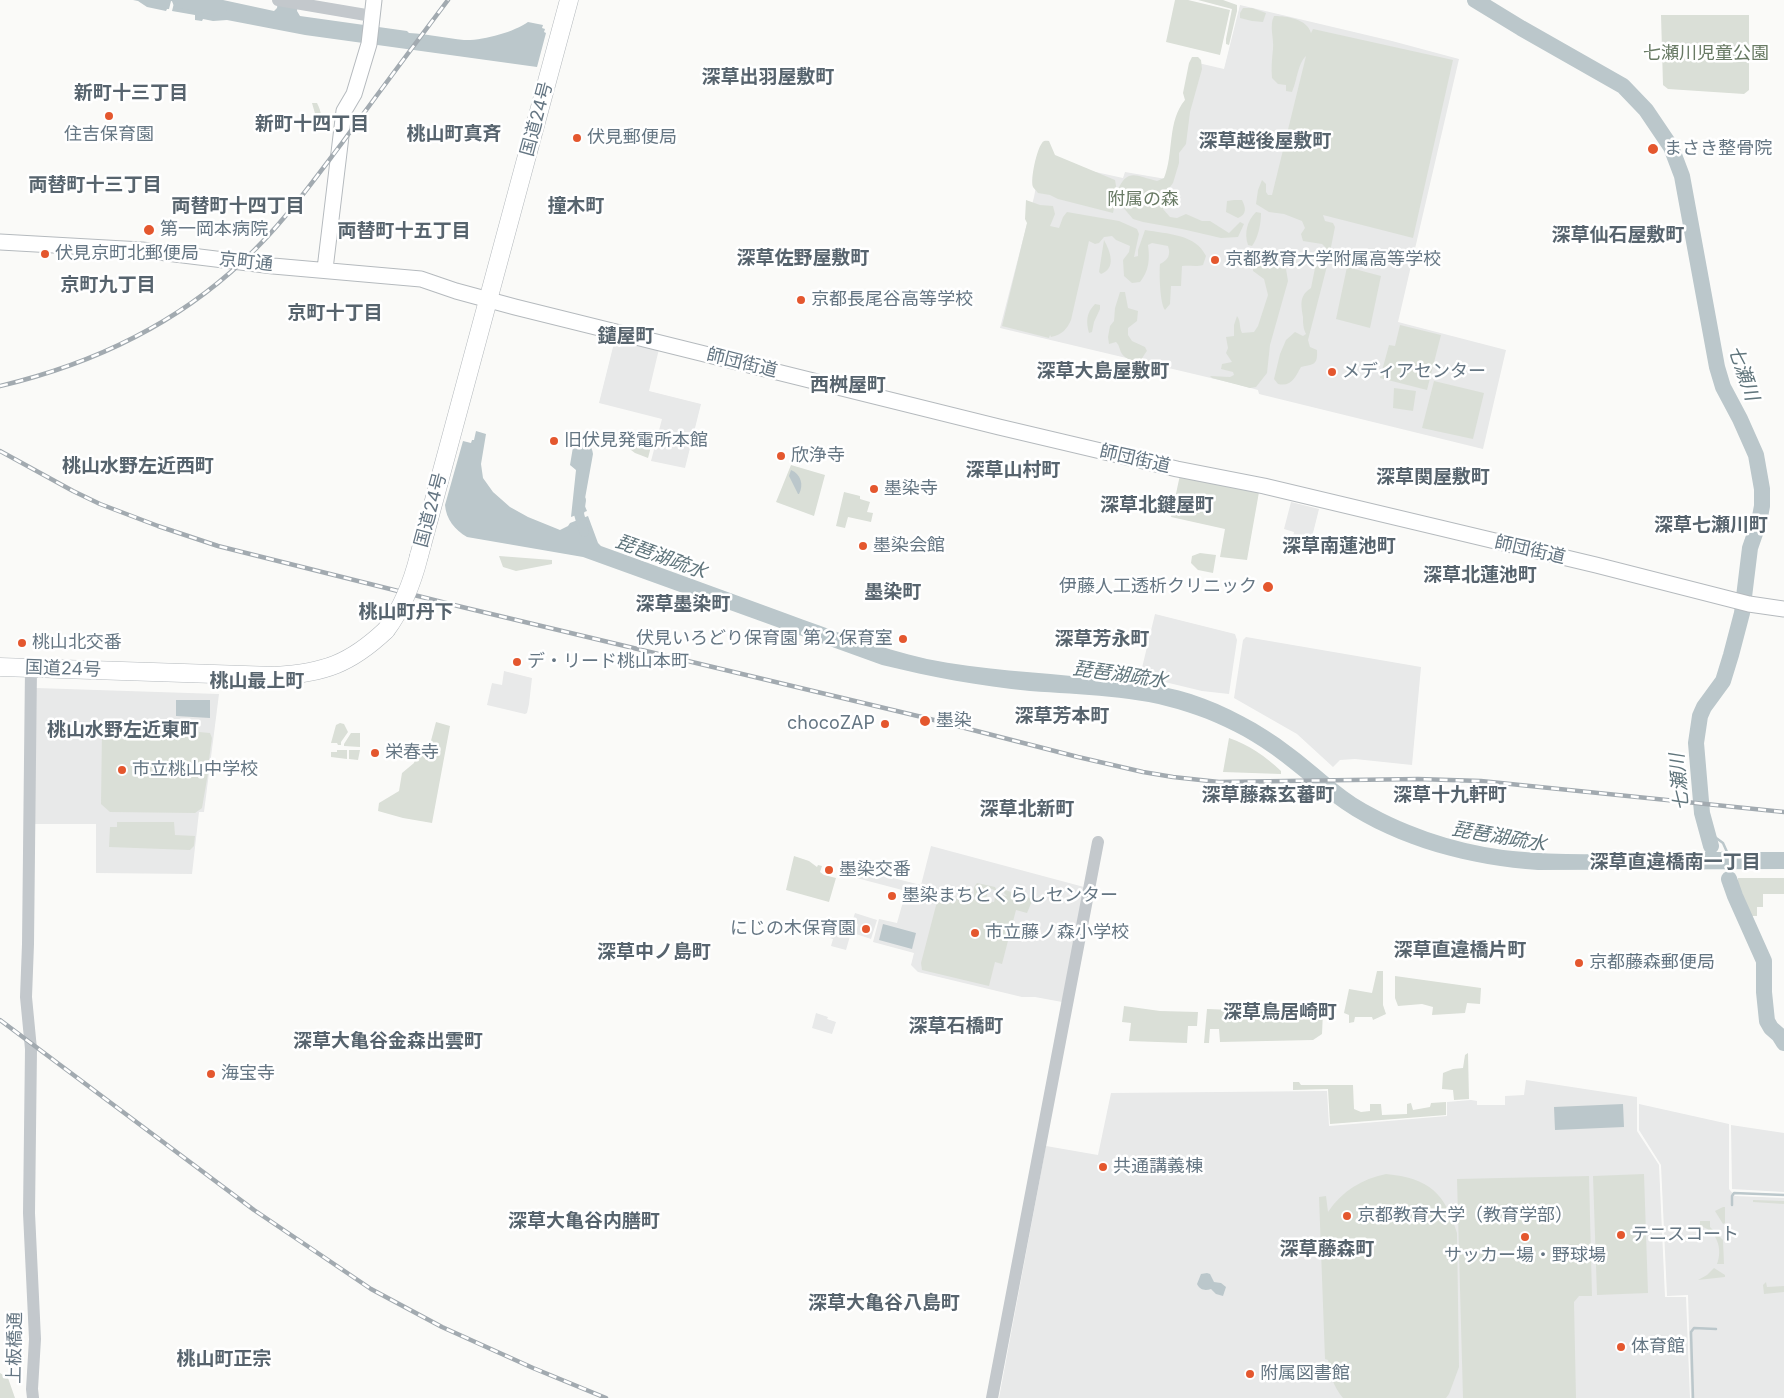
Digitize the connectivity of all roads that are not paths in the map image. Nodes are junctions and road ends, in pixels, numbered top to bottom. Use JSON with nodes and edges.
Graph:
{"nodes":[{"id":1,"x":278,"y":0,"type":"edge"},
{"id":2,"x":374,"y":0,"type":"edge"},
{"id":3,"x":569,"y":0,"type":"edge"},
{"id":4,"x":371,"y":20,"type":"junction"},
{"id":5,"x":0,"y":242,"type":"edge"},
{"id":6,"x":325,"y":269,"type":"junction"},
{"id":7,"x":488,"y":300,"type":"junction"},
{"id":8,"x":1784,"y":610,"type":"edge"},
{"id":9,"x":0,"y":666,"type":"edge"},
{"id":10,"x":31,"y":668,"type":"junction"},
{"id":11,"x":1098,"y":842,"type":"dead end"},
{"id":12,"x":33,"y":1398,"type":"edge"},
{"id":13,"x":992,"y":1398,"type":"edge"}],
"edges":[{"from":1,"to":4,"type":"street"},
{"from":2,"to":4,"type":"main road"},
{"from":3,"to":7,"type":"highway","name":"国道24号"},
{"from":4,"to":6,"type":"main road"},
{"from":5,"to":6,"type":"main road","name":"京町通"},
{"from":6,"to":7,"type":"main road","name":"京町通"},
{"from":7,"to":8,"type":"main road","name":"師団街道"},
{"from":7,"to":10,"type":"highway","name":"国道24号","bridge":true},
{"from":9,"to":10,"type":"highway","name":"国道24号"},
{"from":10,"to":12,"type":"street","name":"上板橋通"},
{"from":11,"to":13,"type":"street"}]}
